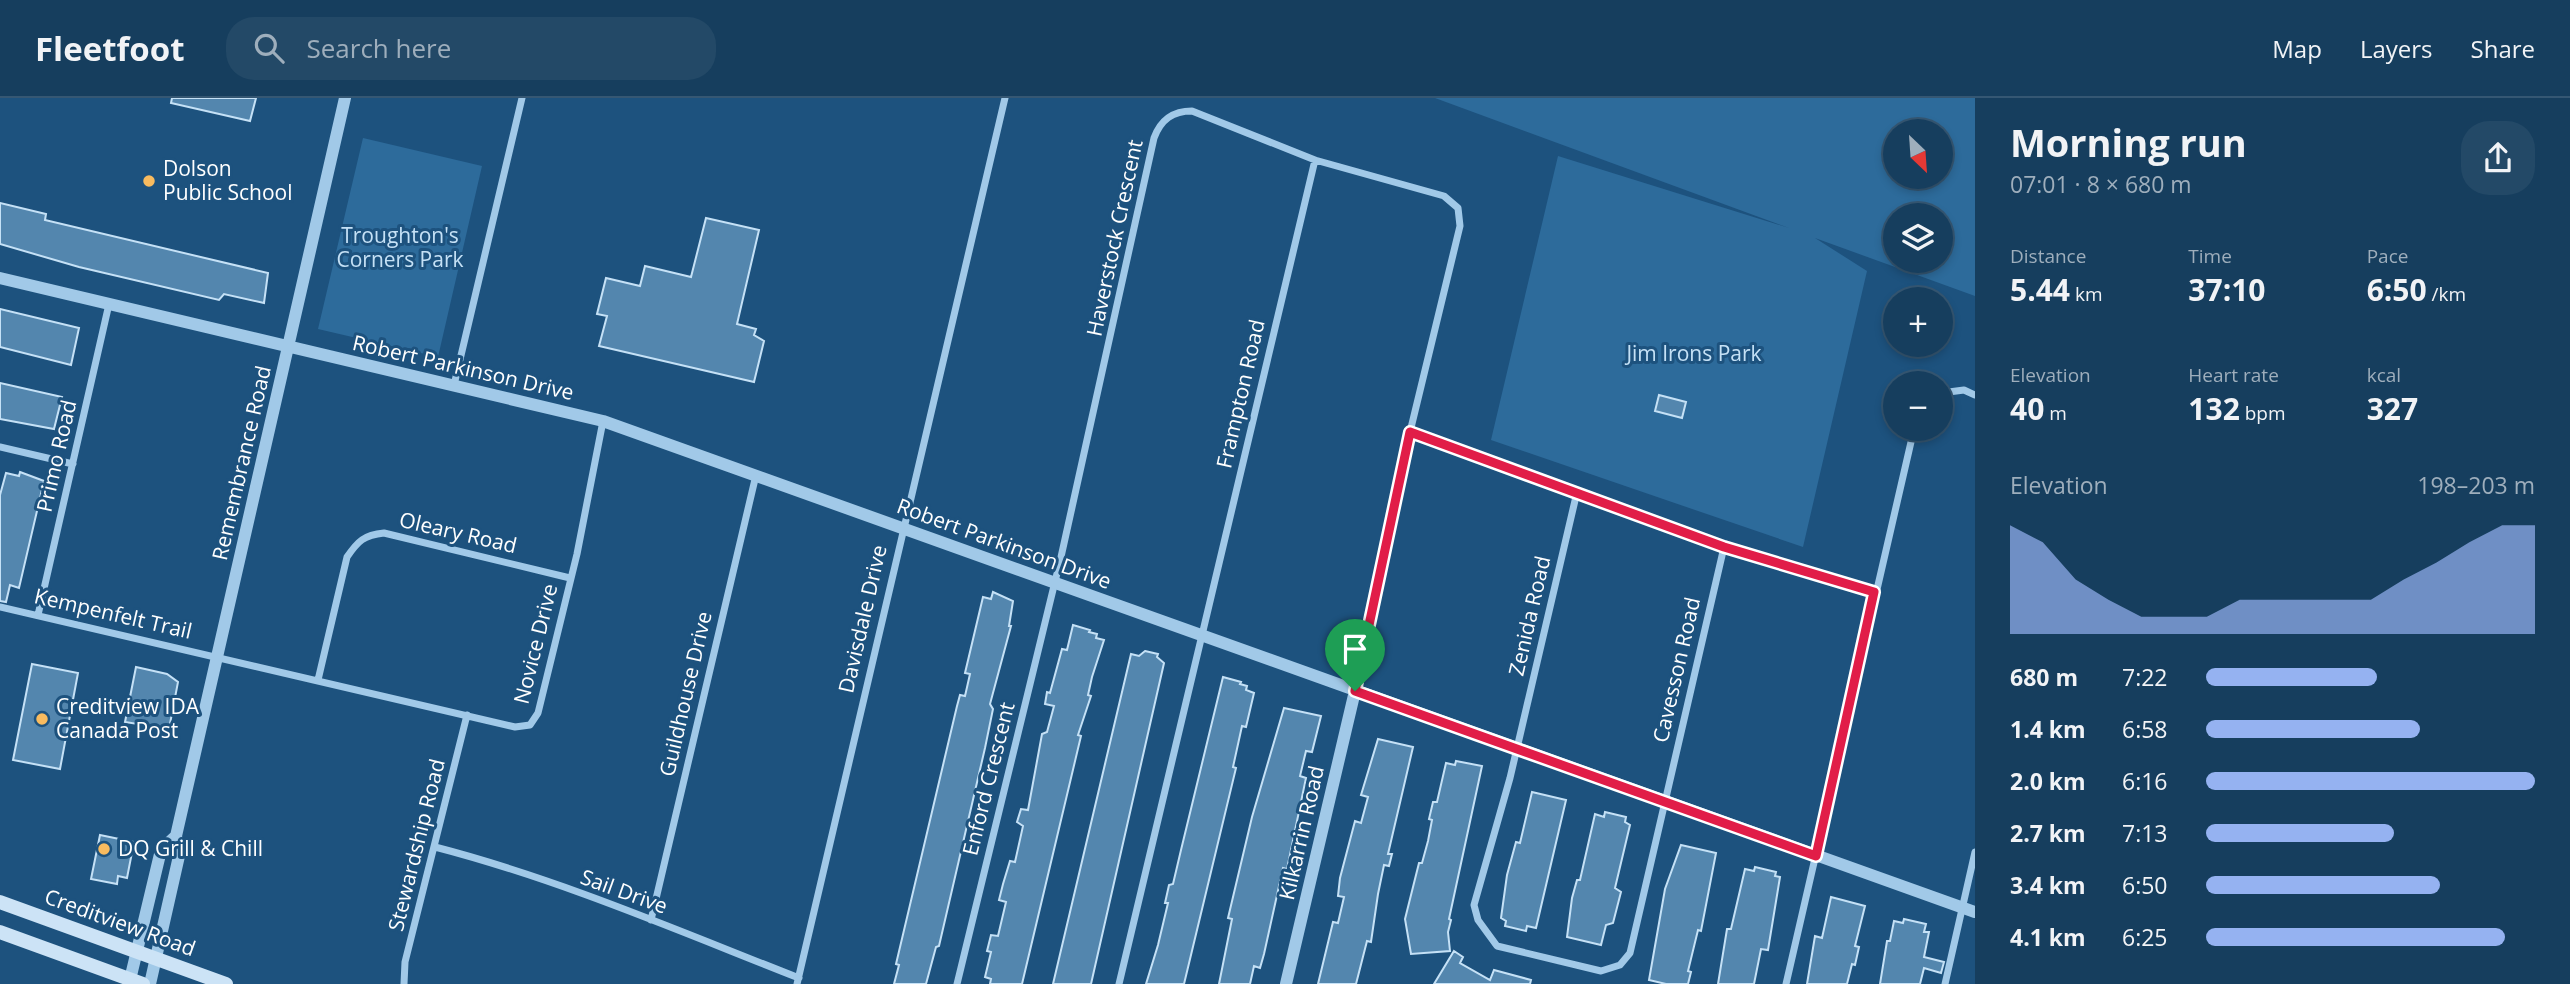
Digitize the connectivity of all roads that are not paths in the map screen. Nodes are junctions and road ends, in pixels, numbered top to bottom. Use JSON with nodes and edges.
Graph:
{"nodes":[{"id":1,"x":345,"y":98,"type":"edge"},
{"id":2,"x":522,"y":98,"type":"edge"},
{"id":3,"x":1005,"y":98,"type":"edge"},
{"id":4,"x":1315,"y":160,"type":"junction"},
{"id":5,"x":0,"y":278,"type":"edge"},
{"id":6,"x":109,"y":304,"type":"junction"},
{"id":7,"x":288,"y":346,"type":"junction"},
{"id":8,"x":454,"y":385,"type":"junction"},
{"id":9,"x":1953,"y":391,"type":"edge"},
{"id":10,"x":1975,"y":395,"type":"edge"},
{"id":11,"x":603,"y":421,"type":"junction"},
{"id":12,"x":1410,"y":432,"type":"junction"},
{"id":13,"x":1911,"y":441,"type":"edge"},
{"id":14,"x":0,"y":447,"type":"edge"},
{"id":15,"x":73,"y":464,"type":"junction"},
{"id":16,"x":755,"y":475,"type":"junction"},
{"id":17,"x":1577,"y":492,"type":"junction"},
{"id":18,"x":902,"y":528,"type":"junction"},
{"id":19,"x":1724,"y":547,"type":"junction"},
{"id":20,"x":570,"y":578,"type":"junction"},
{"id":21,"x":1055,"y":583,"type":"junction"},
{"id":22,"x":1874,"y":592,"type":"junction"},
{"id":23,"x":0,"y":607,"type":"edge"},
{"id":24,"x":38,"y":615,"type":"junction"},
{"id":25,"x":1202,"y":636,"type":"junction"},
{"id":26,"x":218,"y":656,"type":"junction"},
{"id":27,"x":318,"y":680,"type":"junction"},
{"id":28,"x":1355,"y":691,"type":"junction"},
{"id":29,"x":467,"y":715,"type":"junction"},
{"id":30,"x":1518,"y":749,"type":"junction"},
{"id":31,"x":1663,"y":801,"type":"junction"},
{"id":32,"x":176,"y":836,"type":"junction"},
{"id":33,"x":435,"y":847,"type":"junction"},
{"id":34,"x":1975,"y":852,"type":"edge"},
{"id":35,"x":1816,"y":856,"type":"junction"},
{"id":36,"x":0,"y":902,"type":"edge"},
{"id":37,"x":1962,"y":908,"type":"junction"},
{"id":38,"x":1975,"y":912,"type":"edge"},
{"id":39,"x":652,"y":920,"type":"junction"},
{"id":40,"x":0,"y":932,"type":"edge"},
{"id":41,"x":137,"y":952,"type":"junction"},
{"id":42,"x":156,"y":959,"type":"junction"},
{"id":43,"x":798,"y":981,"type":"edge"},
{"id":44,"x":134,"y":982,"type":"edge"},
{"id":45,"x":150,"y":984,"type":"edge"},
{"id":46,"x":226,"y":984,"type":"edge"},
{"id":47,"x":404,"y":984,"type":"edge"},
{"id":48,"x":957,"y":984,"type":"edge"},
{"id":49,"x":1119,"y":984,"type":"edge"},
{"id":50,"x":1286,"y":984,"type":"edge"},
{"id":51,"x":1786,"y":984,"type":"edge"},
{"id":52,"x":1945,"y":984,"type":"edge"}],
"edges":[{"from":1,"to":7,"type":"street","name":"Remembrance Road"},
{"from":2,"to":8,"type":"street"},
{"from":3,"to":18,"type":"street","name":"Davisdale Drive"},
{"from":4,"to":12,"type":"street","name":"Haverstock Crescent"},
{"from":4,"to":21,"type":"street","name":"Haverstock Crescent"},
{"from":4,"to":25,"type":"street","name":"Frampton Road"},
{"from":5,"to":6,"type":"street","name":"Robert Parkinson Drive"},
{"from":6,"to":7,"type":"street","name":"Robert Parkinson Drive"},
{"from":6,"to":15,"type":"street","name":"Primo Road"},
{"from":7,"to":8,"type":"street","name":"Robert Parkinson Drive"},
{"from":7,"to":26,"type":"street","name":"Remembrance Road"},
{"from":8,"to":11,"type":"street","name":"Robert Parkinson Drive"},
{"from":9,"to":10,"type":"street"},
{"from":11,"to":16,"type":"street","name":"Robert Parkinson Drive"},
{"from":11,"to":20,"type":"street","name":"Novice Drive"},
{"from":12,"to":17,"type":"street"},
{"from":12,"to":28,"type":"street","name":"Haverstock Crescent"},
{"from":13,"to":22,"type":"street"},
{"from":14,"to":15,"type":"street"},
{"from":15,"to":24,"type":"street","name":"Primo Road"},
{"from":16,"to":18,"type":"street","name":"Robert Parkinson Drive"},
{"from":16,"to":39,"type":"street","name":"Guildhouse Drive"},
{"from":17,"to":19,"type":"street"},
{"from":17,"to":30,"type":"street","name":"Zenida Road"},
{"from":18,"to":21,"type":"street","name":"Robert Parkinson Drive"},
{"from":18,"to":43,"type":"street","name":"Davisdale Drive"},
{"from":19,"to":22,"type":"street"},
{"from":19,"to":31,"type":"street","name":"Cavesson Road"},
{"from":20,"to":27,"type":"street","name":"Oleary Road"},
{"from":20,"to":29,"type":"street","name":"Novice Drive"},
{"from":21,"to":25,"type":"street","name":"Robert Parkinson Drive"},
{"from":21,"to":48,"type":"street","name":"Enford Crescent"},
{"from":22,"to":35,"type":"street"},
{"from":23,"to":24,"type":"street","name":"Kempenfelt Trail"},
{"from":24,"to":26,"type":"street","name":"Kempenfelt Trail"},
{"from":25,"to":28,"type":"street","name":"Robert Parkinson Drive"},
{"from":25,"to":49,"type":"street"},
{"from":26,"to":27,"type":"street","name":"Novice Drive"},
{"from":26,"to":32,"type":"street","name":"Remembrance Road"},
{"from":27,"to":29,"type":"street","name":"Novice Drive"},
{"from":28,"to":30,"type":"street","name":"Robert Parkinson Drive"},
{"from":28,"to":50,"type":"street","name":"Kilkarrin Road"},
{"from":29,"to":33,"type":"street","name":"Stewardship Road"},
{"from":30,"to":31,"type":"street","name":"Robert Parkinson Drive"},
{"from":30,"to":31,"type":"street","name":"Zenida Road"},
{"from":31,"to":35,"type":"street","name":"Robert Parkinson Drive"},
{"from":32,"to":41,"type":"street","name":"Remembrance Road"},
{"from":32,"to":42,"type":"street","name":"Remembrance Road"},
{"from":33,"to":39,"type":"street","name":"Sail Drive"},
{"from":33,"to":47,"type":"street","name":"Stewardship Road"},
{"from":34,"to":37,"type":"street"},
{"from":35,"to":37,"type":"street","name":"Robert Parkinson Drive"},
{"from":35,"to":51,"type":"street"},
{"from":36,"to":41,"type":"main road","name":"Creditview Road"},
{"from":37,"to":38,"type":"street","name":"Robert Parkinson Drive"},
{"from":37,"to":52,"type":"street"},
{"from":39,"to":43,"type":"street","name":"Sail Drive"},
{"from":40,"to":44,"type":"main road"},
{"from":41,"to":42,"type":"main road","name":"Creditview Road"},
{"from":41,"to":44,"type":"street","name":"Remembrance Road"},
{"from":42,"to":45,"type":"street","name":"Remembrance Road"},
{"from":42,"to":46,"type":"main road","name":"Creditview Road"}]}
